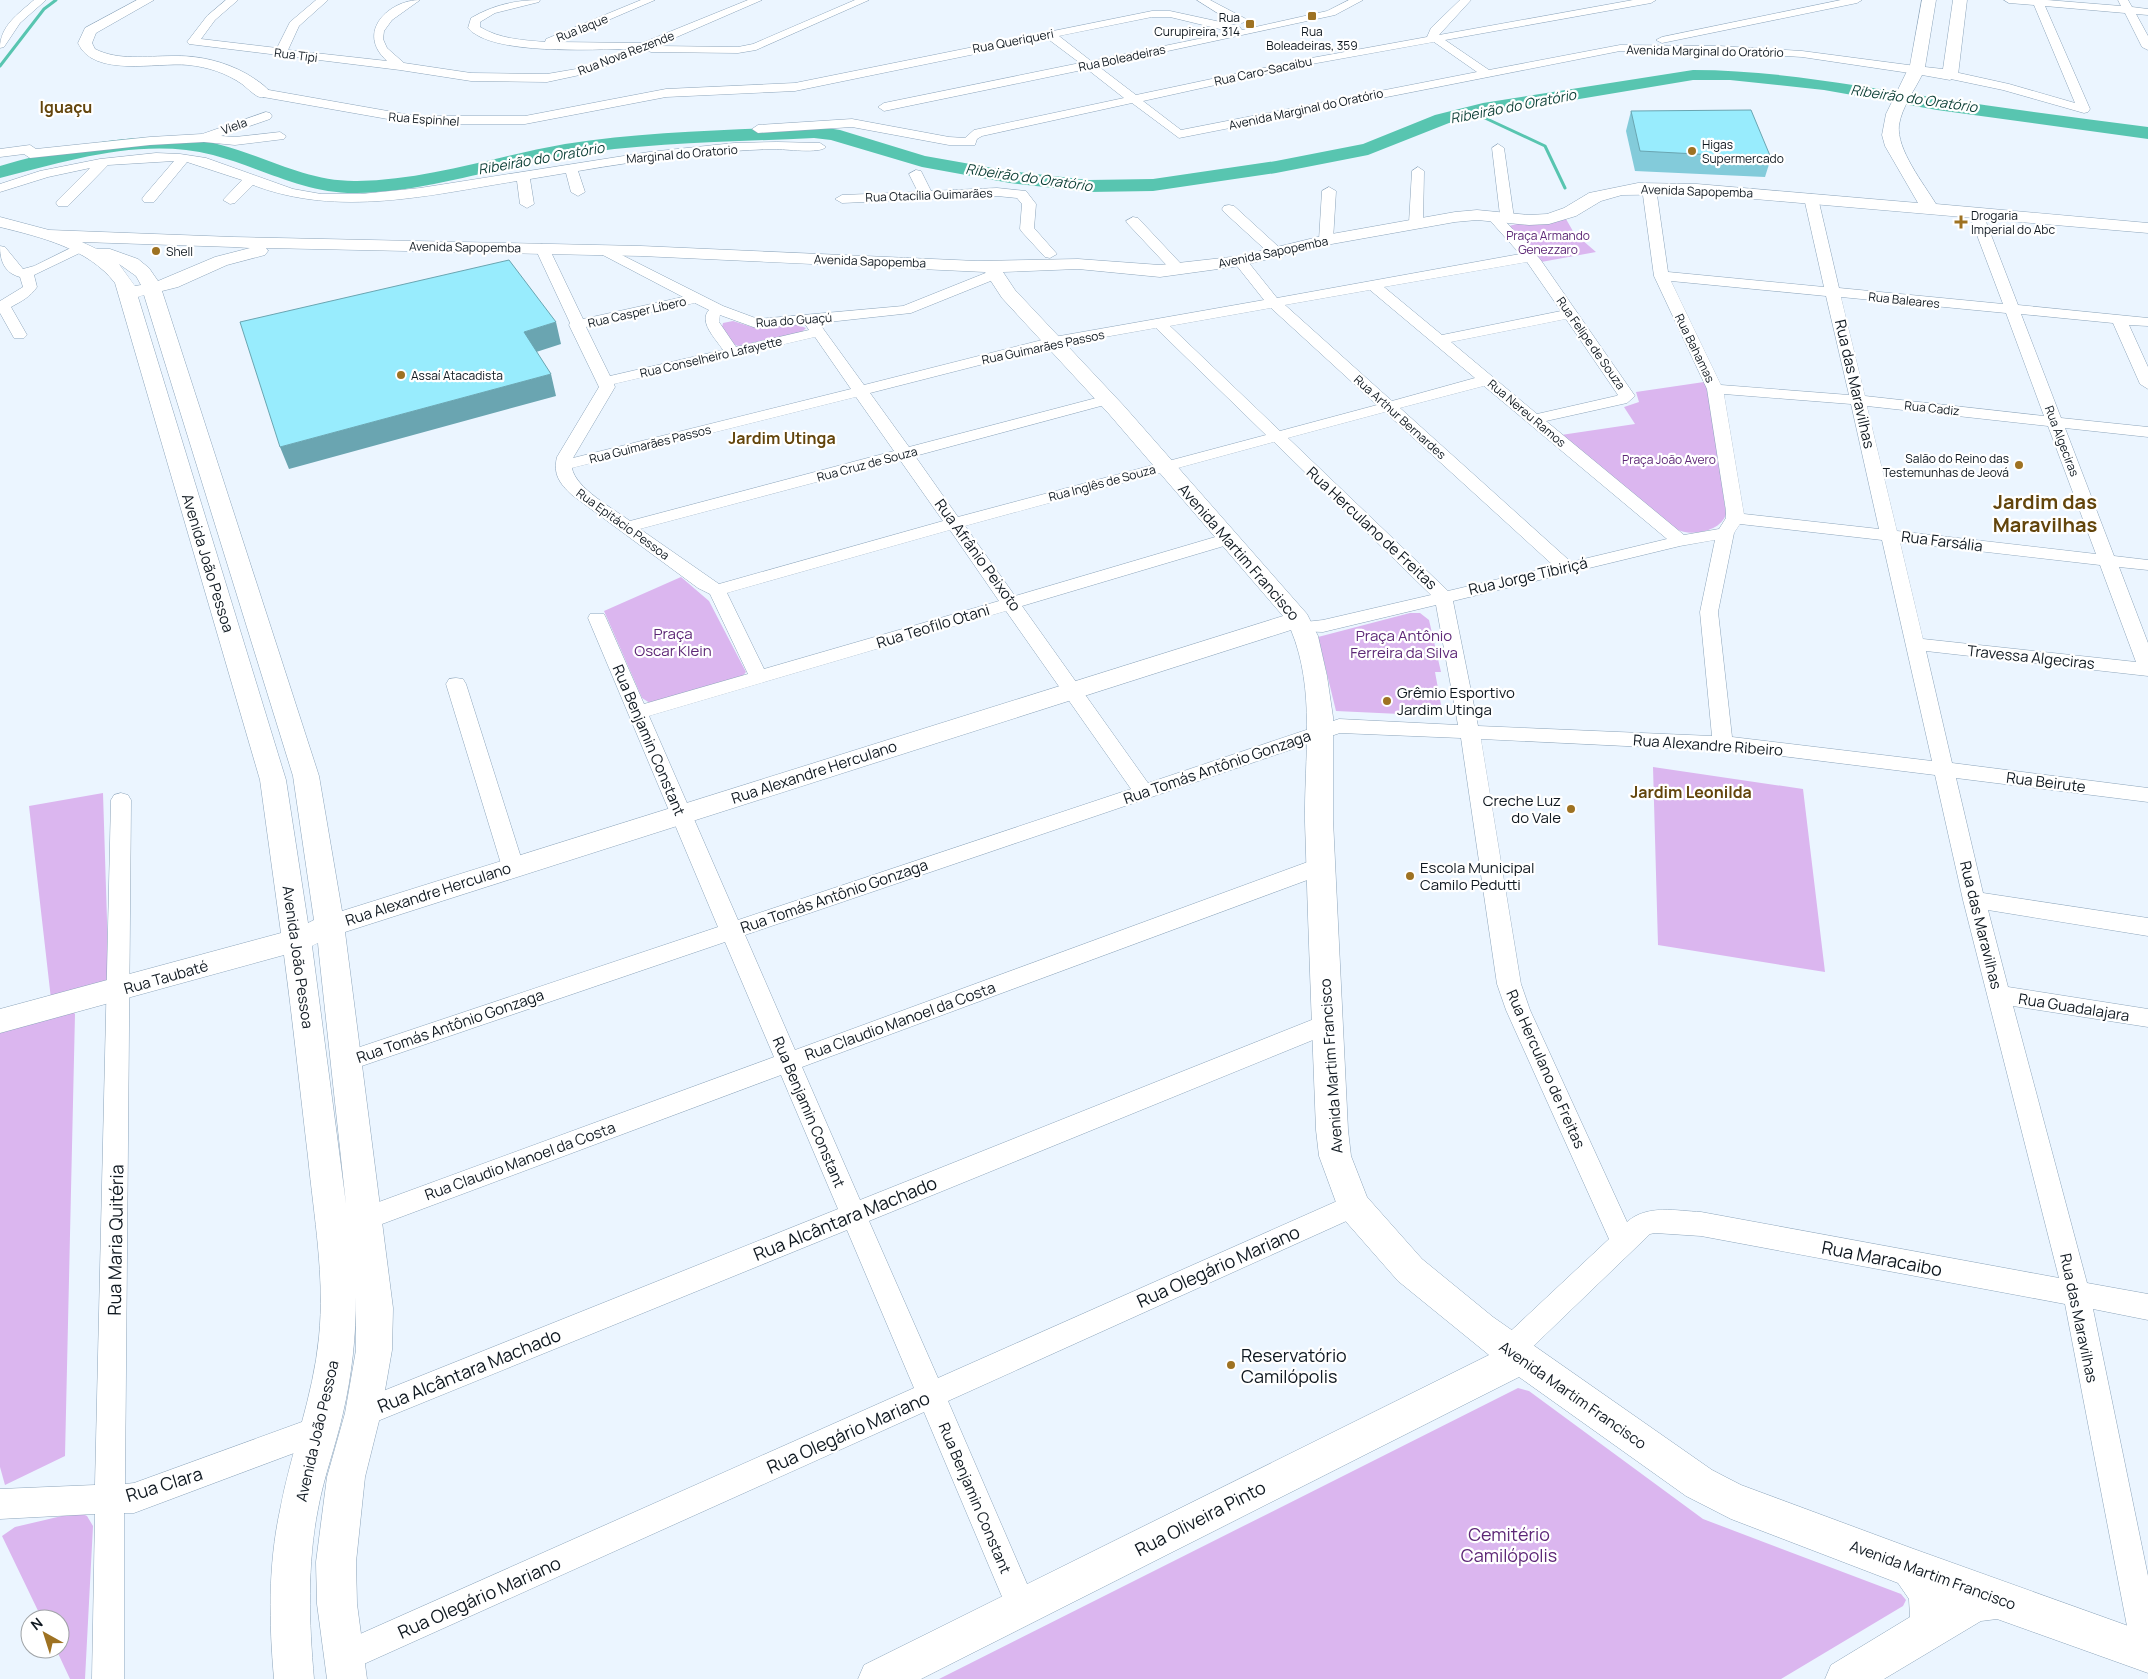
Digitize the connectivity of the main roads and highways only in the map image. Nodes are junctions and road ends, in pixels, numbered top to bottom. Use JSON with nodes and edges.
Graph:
{"nodes":[{"id":1,"x":147,"y":0,"type":"edge"},
{"id":2,"x":1944,"y":3,"type":"edge"},
{"id":3,"x":1917,"y":66,"type":"junction"},
{"id":4,"x":263,"y":93,"type":"road end"},
{"id":5,"x":1930,"y":209,"type":"junction"},
{"id":6,"x":0,"y":222,"type":"edge"},
{"id":7,"x":2148,"y":228,"type":"edge"},
{"id":8,"x":47,"y":236,"type":"junction"},
{"id":9,"x":136,"y":238,"type":"junction"},
{"id":10,"x":233,"y":242,"type":"junction"},
{"id":11,"x":298,"y":243,"type":"junction"},
{"id":12,"x":103,"y":256,"type":"junction"},
{"id":13,"x":221,"y":262,"type":"junction"},
{"id":14,"x":993,"y":271,"type":"junction"},
{"id":15,"x":144,"y":292,"type":"junction"},
{"id":16,"x":1301,"y":623,"type":"junction"},
{"id":17,"x":329,"y":926,"type":"junction"},
{"id":18,"x":296,"y":940,"type":"junction"},
{"id":19,"x":0,"y":1021,"type":"edge"},
{"id":20,"x":1516,"y":1354,"type":"junction"},
{"id":21,"x":1911,"y":1568,"type":"junction"},
{"id":22,"x":1997,"y":1599,"type":"junction"},
{"id":23,"x":1927,"y":1630,"type":"junction"},
{"id":24,"x":2148,"y":1652,"type":"edge"},
{"id":25,"x":346,"y":1668,"type":"edge"},
{"id":26,"x":1847,"y":1678,"type":"edge"},
{"id":27,"x":294,"y":1679,"type":"edge"},
{"id":28,"x":878,"y":1679,"type":"edge"}],
"edges":[{"from":1,"to":4,"type":"main road"},
{"from":2,"to":3,"type":"main road"},
{"from":2,"to":3,"type":"main road","name":"Avenida Marginal do Oratório"},
{"from":3,"to":5,"type":"main road"},
{"from":5,"to":7,"type":"main road","name":"Avenida Sapopemba"},
{"from":5,"to":14,"type":"main road","name":"Avenida Sapopemba"},
{"from":6,"to":8,"type":"main road"},
{"from":8,"to":9,"type":"main road","name":"Avenida Sapopemba"},
{"from":8,"to":12,"type":"main road"},
{"from":9,"to":10,"type":"main road","name":"Avenida Sapopemba"},
{"from":9,"to":12,"type":"main road"},
{"from":10,"to":11,"type":"main road","name":"Avenida Sapopemba"},
{"from":10,"to":13,"type":"main road"},
{"from":11,"to":13,"type":"main road","name":"Avenida Sapopemba"},
{"from":11,"to":14,"type":"main road","name":"Avenida Sapopemba"},
{"from":12,"to":15,"type":"main road","name":"Avenida João Pessoa"},
{"from":12,"to":15,"type":"main road","name":"Avenida João Pessoa"},
{"from":13,"to":15,"type":"main road"},
{"from":14,"to":16,"type":"main road","name":"Avenida Martim Francisco"},
{"from":15,"to":17,"type":"main road","name":"Avenida João Pessoa"},
{"from":15,"to":18,"type":"main road","name":"Avenida João Pessoa"},
{"from":16,"to":17,"type":"main road","name":"Rua Alexandre Herculano"},
{"from":16,"to":20,"type":"main road","name":"Avenida Martim Francisco"},
{"from":17,"to":18,"type":"main road","name":"Rua Taubaté"},
{"from":17,"to":25,"type":"main road","name":"Avenida João Pessoa"},
{"from":18,"to":19,"type":"main road","name":"Rua Taubaté"},
{"from":18,"to":27,"type":"main road","name":"Avenida João Pessoa"},
{"from":20,"to":21,"type":"main road","name":"Avenida Martim Francisco"},
{"from":20,"to":28,"type":"main road","name":"Rua Oliveira Pinto"},
{"from":21,"to":22,"type":"main road","name":"Avenida Martim Francisco"},
{"from":21,"to":23,"type":"main road"},
{"from":22,"to":23,"type":"main road"},
{"from":22,"to":24,"type":"main road","name":"Avenida Martim Francisco"},
{"from":23,"to":26,"type":"main road"}]}
